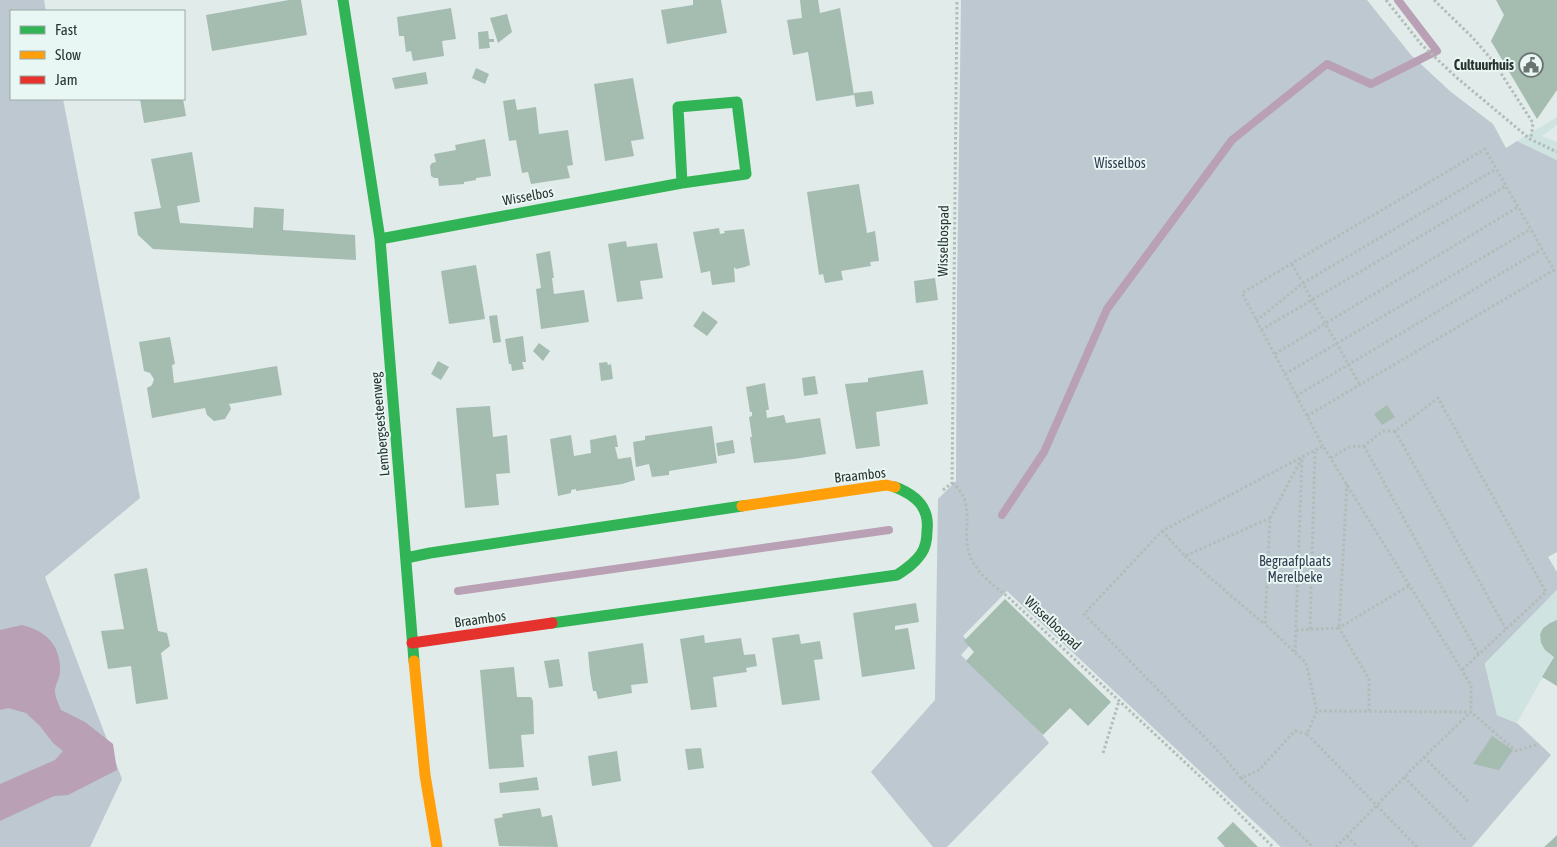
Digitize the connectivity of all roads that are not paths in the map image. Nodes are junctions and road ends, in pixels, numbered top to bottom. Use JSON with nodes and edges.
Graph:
{"nodes":[{"id":1,"x":342,"y":0,"type":"edge"},
{"id":2,"x":682,"y":183,"type":"junction"},
{"id":3,"x":380,"y":239,"type":"junction"},
{"id":4,"x":406,"y":558,"type":"junction"},
{"id":5,"x":412,"y":644,"type":"junction"},
{"id":6,"x":437,"y":847,"type":"edge"}],
"edges":[{"from":1,"to":3,"type":"street","name":"Lembergsesteenweg"},
{"from":2,"to":2,"type":"street","name":"Wisselbos"},
{"from":2,"to":3,"type":"street","name":"Wisselbos"},
{"from":3,"to":4,"type":"street","name":"Lembergsesteenweg"},
{"from":4,"to":5,"type":"street","name":"Lembergsesteenweg"},
{"from":4,"to":5,"type":"street","name":"Braambos"},
{"from":5,"to":6,"type":"street","name":"Lembergsesteenweg"}]}
